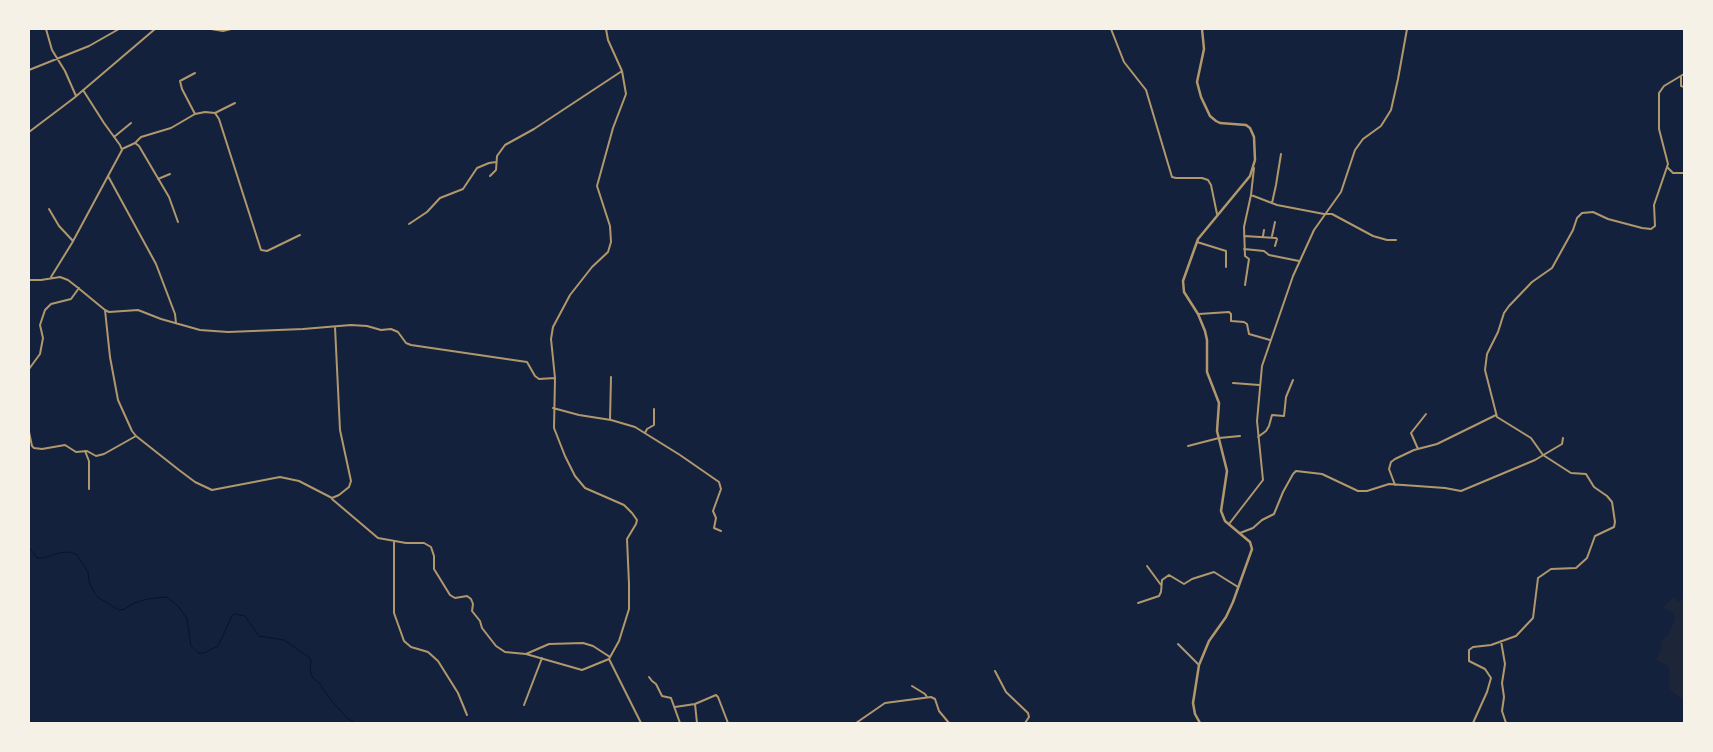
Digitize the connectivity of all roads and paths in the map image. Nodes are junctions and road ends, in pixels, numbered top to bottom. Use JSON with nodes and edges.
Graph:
{"nodes":[{"id":1,"x":46,"y":29,"type":"edge"},
{"id":2,"x":119,"y":29,"type":"edge"},
{"id":3,"x":155,"y":29,"type":"edge"},
{"id":4,"x":211,"y":29,"type":"edge"},
{"id":5,"x":231,"y":29,"type":"edge"},
{"id":6,"x":606,"y":29,"type":"edge"},
{"id":7,"x":1111,"y":29,"type":"edge"},
{"id":8,"x":1202,"y":29,"type":"edge"},
{"id":9,"x":1407,"y":29,"type":"edge"},
{"id":10,"x":59,"y":59,"type":"junction"},
{"id":11,"x":29,"y":70,"type":"edge"},
{"id":12,"x":622,"y":71,"type":"junction"},
{"id":13,"x":195,"y":73,"type":"dead end"},
{"id":14,"x":1684,"y":74,"type":"edge"},
{"id":15,"x":1681,"y":77,"type":"junction"},
{"id":16,"x":1684,"y":87,"type":"edge"},
{"id":17,"x":83,"y":90,"type":"junction"},
{"id":18,"x":76,"y":96,"type":"junction"},
{"id":19,"x":235,"y":103,"type":"dead end"},
{"id":20,"x":215,"y":113,"type":"junction"},
{"id":21,"x":195,"y":114,"type":"junction"},
{"id":22,"x":131,"y":123,"type":"dead end"},
{"id":23,"x":29,"y":132,"type":"edge"},
{"id":24,"x":114,"y":137,"type":"junction"},
{"id":25,"x":136,"y":143,"type":"junction"},
{"id":26,"x":122,"y":149,"type":"junction"},
{"id":27,"x":1281,"y":154,"type":"dead end"},
{"id":28,"x":496,"y":162,"type":"junction"},
{"id":29,"x":1254,"y":166,"type":"junction"},
{"id":30,"x":1667,"y":167,"type":"junction"},
{"id":31,"x":1684,"y":173,"type":"edge"},
{"id":32,"x":170,"y":174,"type":"dead end"},
{"id":33,"x":108,"y":176,"type":"junction"},
{"id":34,"x":490,"y":176,"type":"dead end"},
{"id":35,"x":158,"y":179,"type":"junction"},
{"id":36,"x":1251,"y":195,"type":"junction"},
{"id":37,"x":1272,"y":203,"type":"junction"},
{"id":38,"x":49,"y":209,"type":"dead end"},
{"id":39,"x":1324,"y":214,"type":"junction"},
{"id":40,"x":1217,"y":216,"type":"junction"},
{"id":41,"x":178,"y":222,"type":"dead end"},
{"id":42,"x":1275,"y":222,"type":"dead end"},
{"id":43,"x":410,"y":224,"type":"dead end"},
{"id":44,"x":1264,"y":230,"type":"dead end"},
{"id":45,"x":300,"y":235,"type":"dead end"},
{"id":46,"x":1244,"y":236,"type":"junction"},
{"id":47,"x":1263,"y":236,"type":"junction"},
{"id":48,"x":1272,"y":236,"type":"junction"},
{"id":49,"x":1396,"y":240,"type":"dead end"},
{"id":50,"x":73,"y":241,"type":"junction"},
{"id":51,"x":1197,"y":242,"type":"junction"},
{"id":52,"x":1275,"y":246,"type":"dead end"},
{"id":53,"x":1244,"y":249,"type":"junction"},
{"id":54,"x":1299,"y":261,"type":"junction"},
{"id":55,"x":1226,"y":266,"type":"dead end"},
{"id":56,"x":50,"y":277,"type":"junction"},
{"id":57,"x":29,"y":280,"type":"edge"},
{"id":58,"x":1245,"y":285,"type":"dead end"},
{"id":59,"x":79,"y":288,"type":"junction"},
{"id":60,"x":105,"y":310,"type":"junction"},
{"id":61,"x":1198,"y":314,"type":"junction"},
{"id":62,"x":176,"y":323,"type":"junction"},
{"id":63,"x":335,"y":326,"type":"junction"},
{"id":64,"x":1270,"y":340,"type":"junction"},
{"id":65,"x":29,"y":369,"type":"edge"},
{"id":66,"x":611,"y":377,"type":"dead end"},
{"id":67,"x":555,"y":378,"type":"junction"},
{"id":68,"x":1293,"y":380,"type":"dead end"},
{"id":69,"x":1232,"y":383,"type":"dead end"},
{"id":70,"x":1259,"y":385,"type":"junction"},
{"id":71,"x":553,"y":408,"type":"junction"},
{"id":72,"x":654,"y":409,"type":"dead end"},
{"id":73,"x":1426,"y":414,"type":"dead end"},
{"id":74,"x":1496,"y":415,"type":"junction"},
{"id":75,"x":610,"y":420,"type":"junction"},
{"id":76,"x":29,"y":432,"type":"edge"},
{"id":77,"x":645,"y":433,"type":"junction"},
{"id":78,"x":136,"y":436,"type":"junction"},
{"id":79,"x":1240,"y":436,"type":"dead end"},
{"id":80,"x":1258,"y":437,"type":"junction"},
{"id":81,"x":1220,"y":438,"type":"junction"},
{"id":82,"x":1563,"y":438,"type":"dead end"},
{"id":83,"x":1188,"y":446,"type":"dead end"},
{"id":84,"x":1418,"y":449,"type":"junction"},
{"id":85,"x":85,"y":451,"type":"junction"},
{"id":86,"x":1544,"y":456,"type":"junction"},
{"id":87,"x":1395,"y":485,"type":"junction"},
{"id":88,"x":89,"y":489,"type":"dead end"},
{"id":89,"x":331,"y":498,"type":"junction"},
{"id":90,"x":1228,"y":524,"type":"junction"},
{"id":91,"x":722,"y":531,"type":"dead end"},
{"id":92,"x":1240,"y":533,"type":"junction"},
{"id":93,"x":394,"y":541,"type":"junction"},
{"id":94,"x":1147,"y":566,"type":"dead end"},
{"id":95,"x":1161,"y":585,"type":"junction"},
{"id":96,"x":1238,"y":587,"type":"junction"},
{"id":97,"x":1138,"y":603,"type":"dead end"},
{"id":98,"x":1501,"y":641,"type":"junction"},
{"id":99,"x":1178,"y":644,"type":"dead end"},
{"id":100,"x":526,"y":654,"type":"junction"},
{"id":101,"x":542,"y":658,"type":"junction"},
{"id":102,"x":610,"y":658,"type":"junction"},
{"id":103,"x":1199,"y":665,"type":"junction"},
{"id":104,"x":995,"y":671,"type":"dead end"},
{"id":105,"x":649,"y":677,"type":"dead end"},
{"id":106,"x":912,"y":686,"type":"dead end"},
{"id":107,"x":927,"y":697,"type":"junction"},
{"id":108,"x":695,"y":704,"type":"junction"},
{"id":109,"x":524,"y":705,"type":"dead end"},
{"id":110,"x":675,"y":708,"type":"junction"},
{"id":111,"x":467,"y":715,"type":"dead end"},
{"id":112,"x":641,"y":723,"type":"edge"},
{"id":113,"x":680,"y":723,"type":"edge"},
{"id":114,"x":697,"y":723,"type":"edge"},
{"id":115,"x":728,"y":723,"type":"edge"},
{"id":116,"x":856,"y":723,"type":"edge"},
{"id":117,"x":949,"y":723,"type":"edge"},
{"id":118,"x":1025,"y":723,"type":"edge"},
{"id":119,"x":1200,"y":723,"type":"edge"},
{"id":120,"x":1473,"y":723,"type":"edge"},
{"id":121,"x":1506,"y":723,"type":"edge"}],
"edges":[{"from":1,"to":10,"type":"street"},
{"from":2,"to":10,"type":"street"},
{"from":3,"to":17,"type":"street"},
{"from":4,"to":5,"type":"street"},
{"from":6,"to":12,"type":"street"},
{"from":7,"to":40,"type":"street"},
{"from":8,"to":29,"type":"street"},
{"from":9,"to":39,"type":"street"},
{"from":10,"to":11,"type":"street"},
{"from":10,"to":18,"type":"street"},
{"from":12,"to":28,"type":"street"},
{"from":12,"to":67,"type":"street"},
{"from":13,"to":21,"type":"street"},
{"from":14,"to":15,"type":"street"},
{"from":15,"to":16,"type":"street"},
{"from":15,"to":30,"type":"street"},
{"from":17,"to":18,"type":"street"},
{"from":17,"to":24,"type":"street"},
{"from":18,"to":23,"type":"street"},
{"from":19,"to":20,"type":"street"},
{"from":20,"to":21,"type":"street"},
{"from":20,"to":45,"type":"street"},
{"from":21,"to":25,"type":"street"},
{"from":22,"to":24,"type":"street"},
{"from":24,"to":26,"type":"street"},
{"from":25,"to":26,"type":"street"},
{"from":25,"to":35,"type":"street"},
{"from":26,"to":33,"type":"street"},
{"from":27,"to":37,"type":"street"},
{"from":28,"to":34,"type":"street"},
{"from":28,"to":43,"type":"street"},
{"from":29,"to":36,"type":"street"},
{"from":29,"to":40,"type":"street"},
{"from":30,"to":31,"type":"street"},
{"from":30,"to":74,"type":"street"},
{"from":32,"to":35,"type":"street"},
{"from":33,"to":50,"type":"street"},
{"from":33,"to":62,"type":"street"},
{"from":35,"to":41,"type":"street"},
{"from":36,"to":37,"type":"street"},
{"from":36,"to":46,"type":"street"},
{"from":37,"to":39,"type":"street"},
{"from":38,"to":50,"type":"street"},
{"from":39,"to":49,"type":"street"},
{"from":39,"to":54,"type":"street"},
{"from":40,"to":51,"type":"street"},
{"from":42,"to":48,"type":"street"},
{"from":44,"to":47,"type":"street"},
{"from":46,"to":47,"type":"street"},
{"from":46,"to":53,"type":"street"},
{"from":47,"to":48,"type":"street"},
{"from":48,"to":52,"type":"street"},
{"from":50,"to":56,"type":"street"},
{"from":51,"to":55,"type":"street"},
{"from":51,"to":61,"type":"street"},
{"from":53,"to":54,"type":"street"},
{"from":53,"to":58,"type":"street"},
{"from":54,"to":64,"type":"street"},
{"from":56,"to":57,"type":"street"},
{"from":56,"to":59,"type":"street"},
{"from":59,"to":60,"type":"street"},
{"from":59,"to":65,"type":"street"},
{"from":60,"to":62,"type":"street"},
{"from":60,"to":78,"type":"street"},
{"from":61,"to":64,"type":"street"},
{"from":61,"to":81,"type":"street"},
{"from":62,"to":63,"type":"street"},
{"from":63,"to":67,"type":"street"},
{"from":63,"to":89,"type":"street"},
{"from":64,"to":70,"type":"street"},
{"from":66,"to":75,"type":"street"},
{"from":67,"to":71,"type":"street"},
{"from":68,"to":80,"type":"street"},
{"from":69,"to":70,"type":"street"},
{"from":70,"to":80,"type":"street"},
{"from":71,"to":75,"type":"street"},
{"from":71,"to":102,"type":"street"},
{"from":72,"to":77,"type":"street"},
{"from":73,"to":84,"type":"street"},
{"from":74,"to":84,"type":"street"},
{"from":74,"to":86,"type":"street"},
{"from":75,"to":77,"type":"street"},
{"from":76,"to":85,"type":"street"},
{"from":77,"to":91,"type":"street"},
{"from":78,"to":85,"type":"street"},
{"from":78,"to":89,"type":"street"},
{"from":79,"to":81,"type":"street"},
{"from":80,"to":90,"type":"street"},
{"from":81,"to":83,"type":"street"},
{"from":81,"to":90,"type":"street"},
{"from":82,"to":86,"type":"street"},
{"from":84,"to":87,"type":"street"},
{"from":85,"to":88,"type":"street"},
{"from":86,"to":87,"type":"street"},
{"from":86,"to":98,"type":"street"},
{"from":87,"to":92,"type":"street"},
{"from":89,"to":93,"type":"street"},
{"from":90,"to":92,"type":"street"},
{"from":92,"to":96,"type":"street"},
{"from":93,"to":100,"type":"street"},
{"from":93,"to":111,"type":"street"},
{"from":94,"to":95,"type":"street"},
{"from":95,"to":96,"type":"street"},
{"from":95,"to":97,"type":"street"},
{"from":96,"to":103,"type":"street"},
{"from":98,"to":120,"type":"street"},
{"from":98,"to":121,"type":"street"},
{"from":99,"to":103,"type":"street"},
{"from":100,"to":101,"type":"street"},
{"from":100,"to":102,"type":"street"},
{"from":101,"to":102,"type":"street"},
{"from":101,"to":109,"type":"street"},
{"from":102,"to":112,"type":"street"},
{"from":103,"to":119,"type":"street"},
{"from":104,"to":118,"type":"street"},
{"from":105,"to":110,"type":"street"},
{"from":106,"to":107,"type":"street"},
{"from":107,"to":116,"type":"street"},
{"from":107,"to":117,"type":"street"},
{"from":108,"to":110,"type":"street"},
{"from":108,"to":114,"type":"street"},
{"from":108,"to":115,"type":"street"},
{"from":110,"to":113,"type":"street"}]}
